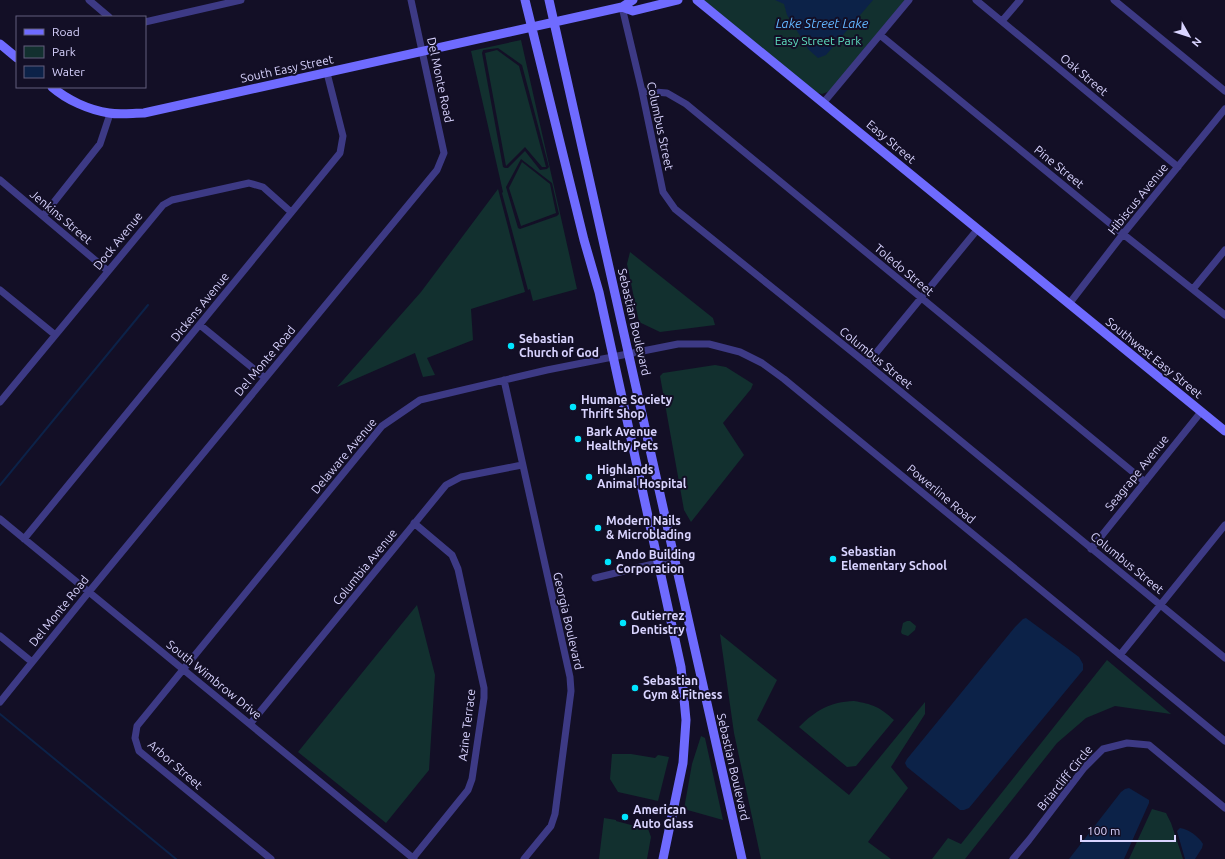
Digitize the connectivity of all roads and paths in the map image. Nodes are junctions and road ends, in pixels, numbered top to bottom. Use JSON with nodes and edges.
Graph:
{"nodes":[{"id":1,"x":89,"y":0,"type":"edge"},
{"id":2,"x":241,"y":0,"type":"edge"},
{"id":3,"x":411,"y":0,"type":"edge"},
{"id":4,"x":526,"y":0,"type":"edge"},
{"id":5,"x":549,"y":0,"type":"edge"},
{"id":6,"x":634,"y":0,"type":"edge"},
{"id":7,"x":678,"y":0,"type":"edge"},
{"id":8,"x":697,"y":0,"type":"edge"},
{"id":9,"x":909,"y":0,"type":"edge"},
{"id":10,"x":976,"y":0,"type":"edge"},
{"id":11,"x":1020,"y":0,"type":"edge"},
{"id":12,"x":1114,"y":0,"type":"edge"},
{"id":13,"x":622,"y":7,"type":"junction"},
{"id":14,"x":108,"y":16,"type":"edge"},
{"id":15,"x":1002,"y":21,"type":"junction"},
{"id":16,"x":146,"y":22,"type":"edge"},
{"id":17,"x":554,"y":22,"type":"junction"},
{"id":18,"x":531,"y":27,"type":"junction"},
{"id":19,"x":880,"y":35,"type":"junction"},
{"id":20,"x":0,"y":44,"type":"edge"},
{"id":21,"x":422,"y":51,"type":"junction"},
{"id":22,"x":16,"y":57,"type":"edge"},
{"id":23,"x":326,"y":73,"type":"junction"},
{"id":24,"x":53,"y":88,"type":"edge"},
{"id":25,"x":642,"y":91,"type":"junction"},
{"id":26,"x":1225,"y":91,"type":"edge"},
{"id":27,"x":824,"y":102,"type":"junction"},
{"id":28,"x":1225,"y":109,"type":"edge"},
{"id":29,"x":110,"y":114,"type":"junction"},
{"id":30,"x":1178,"y":167,"type":"junction"},
{"id":31,"x":0,"y":180,"type":"edge"},
{"id":32,"x":291,"y":212,"type":"junction"},
{"id":33,"x":43,"y":216,"type":"junction"},
{"id":34,"x":978,"y":230,"type":"junction"},
{"id":35,"x":1123,"y":234,"type":"junction"},
{"id":36,"x":1225,"y":250,"type":"edge"},
{"id":37,"x":108,"y":271,"type":"junction"},
{"id":38,"x":1193,"y":289,"type":"junction"},
{"id":39,"x":0,"y":290,"type":"edge"},
{"id":40,"x":921,"y":298,"type":"junction"},
{"id":41,"x":1069,"y":304,"type":"junction"},
{"id":42,"x":1225,"y":315,"type":"edge"},
{"id":43,"x":200,"y":326,"type":"junction"},
{"id":44,"x":54,"y":334,"type":"junction"},
{"id":45,"x":628,"y":353,"type":"junction"},
{"id":46,"x":613,"y":356,"type":"junction"},
{"id":47,"x":867,"y":364,"type":"junction"},
{"id":48,"x":265,"y":378,"type":"junction"},
{"id":49,"x":504,"y":380,"type":"junction"},
{"id":50,"x":0,"y":402,"type":"edge"},
{"id":51,"x":1201,"y":412,"type":"junction"},
{"id":52,"x":1225,"y":431,"type":"edge"},
{"id":53,"x":522,"y":465,"type":"junction"},
{"id":54,"x":1145,"y":482,"type":"junction"},
{"id":55,"x":0,"y":519,"type":"edge"},
{"id":56,"x":414,"y":524,"type":"junction"},
{"id":57,"x":1225,"y":525,"type":"edge"},
{"id":58,"x":24,"y":538,"type":"junction"},
{"id":59,"x":1091,"y":548,"type":"junction"},
{"id":60,"x":674,"y":559,"type":"junction"},
{"id":61,"x":658,"y":564,"type":"junction"},
{"id":62,"x":595,"y":578,"type":"dead end"},
{"id":63,"x":88,"y":593,"type":"junction"},
{"id":64,"x":1161,"y":604,"type":"junction"},
{"id":65,"x":0,"y":636,"type":"edge"},
{"id":66,"x":1120,"y":654,"type":"junction"},
{"id":67,"x":1225,"y":658,"type":"edge"},
{"id":68,"x":32,"y":662,"type":"junction"},
{"id":69,"x":183,"y":669,"type":"junction"},
{"id":70,"x":0,"y":702,"type":"edge"},
{"id":71,"x":250,"y":724,"type":"junction"},
{"id":72,"x":1225,"y":741,"type":"edge"},
{"id":73,"x":1225,"y":808,"type":"edge"},
{"id":74,"x":271,"y":859,"type":"edge"},
{"id":75,"x":414,"y":859,"type":"edge"},
{"id":76,"x":524,"y":859,"type":"edge"},
{"id":77,"x":663,"y":859,"type":"edge"},
{"id":78,"x":742,"y":859,"type":"edge"},
{"id":79,"x":1013,"y":859,"type":"edge"}],
"edges":[{"from":1,"to":14,"type":"street"},
{"from":2,"to":16,"type":"street"},
{"from":3,"to":21,"type":"street","name":"Del Monte Road"},
{"from":4,"to":18,"type":"main road"},
{"from":5,"to":17,"type":"main road","name":"Sebastian Boulevard"},
{"from":6,"to":13,"type":"main road"},
{"from":7,"to":13,"type":"main road"},
{"from":8,"to":27,"type":"main road","name":"Easy Street"},
{"from":9,"to":19,"type":"street"},
{"from":10,"to":15,"type":"street","name":"Oak Street"},
{"from":11,"to":15,"type":"street"},
{"from":12,"to":26,"type":"street"},
{"from":13,"to":17,"type":"main road"},
{"from":13,"to":25,"type":"street","name":"Columbus Street"},
{"from":15,"to":30,"type":"street","name":"Oak Street"},
{"from":17,"to":18,"type":"main road"},
{"from":17,"to":45,"type":"main road","name":"Sebastian Boulevard"},
{"from":18,"to":21,"type":"main road","name":"South Easy Street"},
{"from":18,"to":46,"type":"main road"},
{"from":19,"to":27,"type":"street"},
{"from":19,"to":35,"type":"street","name":"Pine Street"},
{"from":20,"to":22,"type":"main road"},
{"from":21,"to":23,"type":"main road","name":"South Easy Street"},
{"from":21,"to":48,"type":"street","name":"Del Monte Road"},
{"from":23,"to":29,"type":"main road","name":"South Easy Street"},
{"from":23,"to":32,"type":"street","name":"Dickens Avenue"},
{"from":24,"to":29,"type":"main road","name":"South Easy Street"},
{"from":25,"to":40,"type":"street","name":"Toledo Street"},
{"from":25,"to":47,"type":"street","name":"Columbus Street"},
{"from":27,"to":34,"type":"main road","name":"Easy Street"},
{"from":28,"to":30,"type":"street","name":"Hibiscus Avenue"},
{"from":29,"to":33,"type":"street"},
{"from":30,"to":35,"type":"street","name":"Hibiscus Avenue"},
{"from":31,"to":33,"type":"street","name":"Jenkins Street"},
{"from":32,"to":37,"type":"street","name":"Dock Avenue"},
{"from":32,"to":43,"type":"street","name":"Dickens Avenue"},
{"from":33,"to":37,"type":"street","name":"Jenkins Street"},
{"from":34,"to":40,"type":"street"},
{"from":34,"to":41,"type":"main road","name":"Easy Street"},
{"from":35,"to":38,"type":"street","name":"Pine Street"},
{"from":35,"to":41,"type":"street","name":"Hibiscus Avenue"},
{"from":36,"to":38,"type":"street"},
{"from":37,"to":44,"type":"street","name":"Dock Avenue"},
{"from":38,"to":42,"type":"street","name":"Pine Street"},
{"from":39,"to":44,"type":"street"},
{"from":40,"to":47,"type":"street"},
{"from":40,"to":54,"type":"street","name":"Toledo Street"},
{"from":41,"to":51,"type":"main road","name":"Southwest Easy Street"},
{"from":43,"to":48,"type":"street"},
{"from":43,"to":58,"type":"street","name":"Dickens Avenue"},
{"from":44,"to":50,"type":"street","name":"Dock Avenue"},
{"from":45,"to":46,"type":"street","name":"Powerline Road"},
{"from":45,"to":60,"type":"main road","name":"Sebastian Boulevard"},
{"from":45,"to":66,"type":"street","name":"Powerline Road"},
{"from":46,"to":49,"type":"street","name":"Delaware Avenue"},
{"from":46,"to":61,"type":"main road"},
{"from":47,"to":59,"type":"street","name":"Columbus Street"},
{"from":48,"to":63,"type":"street","name":"Del Monte Road"},
{"from":49,"to":53,"type":"street","name":"Georgia Boulevard"},
{"from":49,"to":69,"type":"street","name":"Delaware Avenue"},
{"from":51,"to":52,"type":"main road","name":"Southwest Easy Street"},
{"from":51,"to":54,"type":"street","name":"Seagrape Avenue"},
{"from":53,"to":56,"type":"street","name":"Columbia Avenue"},
{"from":53,"to":76,"type":"street","name":"Georgia Boulevard"},
{"from":54,"to":59,"type":"street","name":"Seagrape Avenue"},
{"from":55,"to":58,"type":"street","name":"South Wimbrow Drive"},
{"from":56,"to":71,"type":"street","name":"Columbia Avenue"},
{"from":56,"to":75,"type":"street","name":"Azine Terrace"},
{"from":57,"to":64,"type":"street"},
{"from":58,"to":63,"type":"street","name":"South Wimbrow Drive"},
{"from":59,"to":64,"type":"street","name":"Columbus Street"},
{"from":60,"to":61,"type":"street"},
{"from":60,"to":78,"type":"main road","name":"Sebastian Boulevard"},
{"from":61,"to":62,"type":"street"},
{"from":61,"to":77,"type":"main road"},
{"from":63,"to":68,"type":"street","name":"Del Monte Road"},
{"from":63,"to":69,"type":"street","name":"South Wimbrow Drive"},
{"from":64,"to":66,"type":"street"},
{"from":64,"to":67,"type":"street","name":"Columbus Street"},
{"from":65,"to":68,"type":"street"},
{"from":66,"to":72,"type":"street","name":"Powerline Road"},
{"from":68,"to":70,"type":"street","name":"Del Monte Road"},
{"from":69,"to":71,"type":"street","name":"South Wimbrow Drive"},
{"from":69,"to":74,"type":"street","name":"Arbor Street"},
{"from":71,"to":75,"type":"street","name":"South Wimbrow Drive"},
{"from":73,"to":79,"type":"street","name":"Briarcliff Circle"}]}
